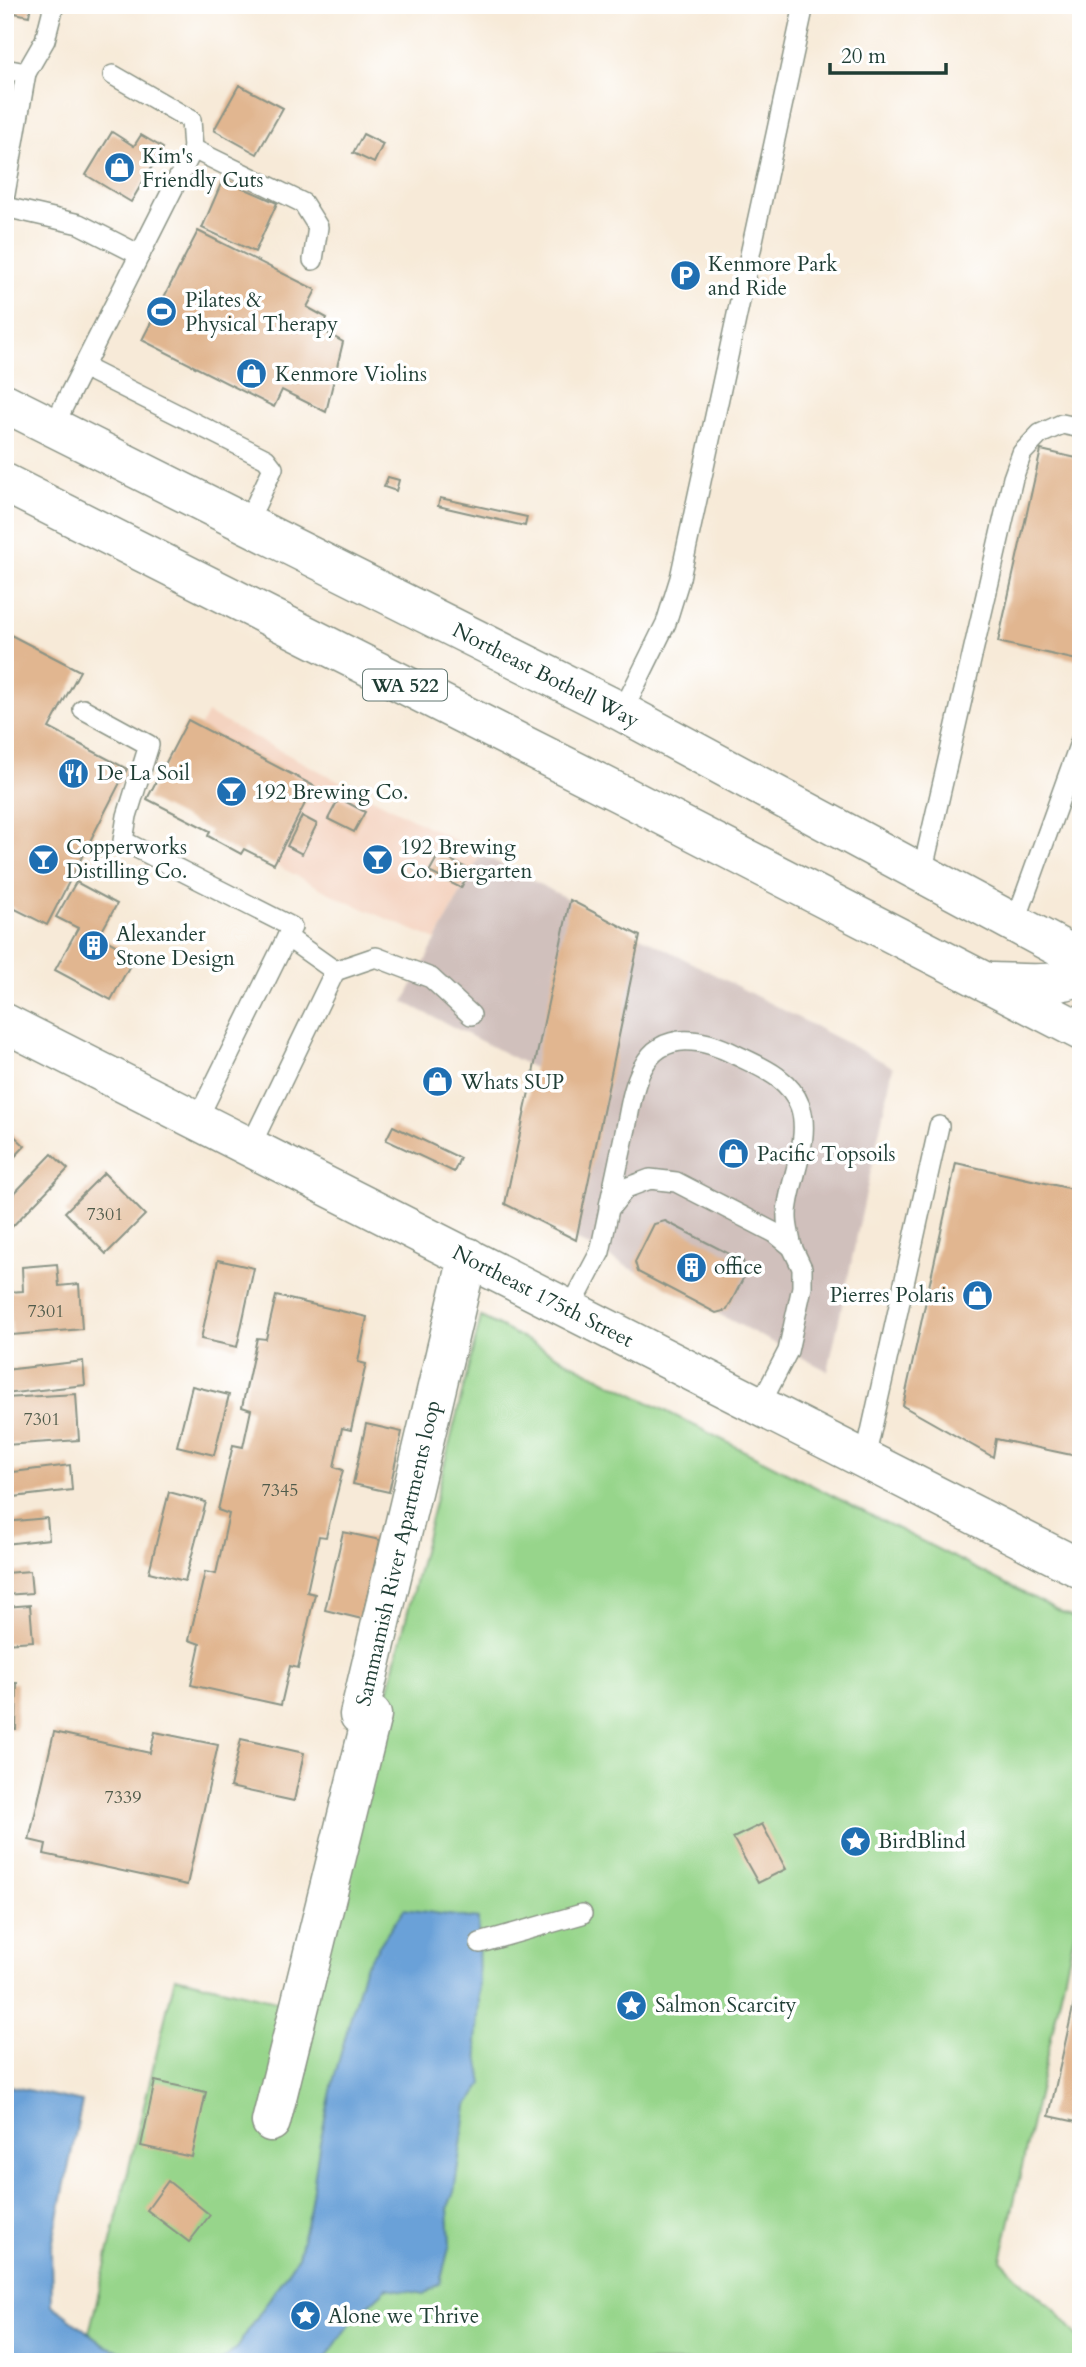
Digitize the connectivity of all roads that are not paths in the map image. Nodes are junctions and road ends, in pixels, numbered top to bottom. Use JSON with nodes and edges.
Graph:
{"nodes":[{"id":1,"x":54,"y":5,"type":"edge"},
{"id":2,"x":804,"y":5,"type":"edge"},
{"id":3,"x":5,"y":69,"type":"edge"},
{"id":4,"x":26,"y":73,"type":"junction"},
{"id":5,"x":113,"y":75,"type":"dead end"},
{"id":6,"x":194,"y":149,"type":"junction"},
{"id":7,"x":5,"y":194,"type":"edge"},
{"id":8,"x":5,"y":207,"type":"edge"},
{"id":9,"x":140,"y":255,"type":"junction"},
{"id":10,"x":313,"y":260,"type":"dead end"},
{"id":11,"x":83,"y":368,"type":"junction"},
{"id":12,"x":5,"y":403,"type":"edge"},
{"id":13,"x":53,"y":427,"type":"junction"},
{"id":14,"x":1081,"y":428,"type":"edge"},
{"id":15,"x":5,"y":484,"type":"edge"},
{"id":16,"x":247,"y":524,"type":"junction"},
{"id":17,"x":83,"y":709,"type":"dead end"},
{"id":18,"x":621,"y":712,"type":"junction"},
{"id":19,"x":1079,"y":743,"type":"edge"},
{"id":20,"x":922,"y":873,"type":"junction"},
{"id":21,"x":1015,"y":923,"type":"junction"},
{"id":22,"x":287,"y":937,"type":"junction"},
{"id":23,"x":1081,"y":959,"type":"edge"},
{"id":24,"x":335,"y":971,"type":"junction"},
{"id":25,"x":1081,"y":974,"type":"edge"},
{"id":26,"x":984,"y":982,"type":"junction"},
{"id":27,"x":471,"y":1015,"type":"dead end"},
{"id":28,"x":5,"y":1023,"type":"edge"},
{"id":29,"x":1081,"y":1031,"type":"edge"},
{"id":30,"x":197,"y":1120,"type":"junction"},
{"id":31,"x":939,"y":1126,"type":"dead end"},
{"id":32,"x":250,"y":1147,"type":"junction"},
{"id":33,"x":609,"y":1209,"type":"junction"},
{"id":34,"x":792,"y":1247,"type":"junction"},
{"id":35,"x":468,"y":1257,"type":"junction"},
{"id":36,"x":570,"y":1309,"type":"junction"},
{"id":37,"x":760,"y":1405,"type":"junction"},
{"id":38,"x":865,"y":1459,"type":"junction"},
{"id":39,"x":1081,"y":1569,"type":"edge"},
{"id":40,"x":582,"y":1914,"type":"dead end"},
{"id":41,"x":480,"y":1943,"type":"dead end"},
{"id":42,"x":271,"y":2122,"type":"dead end"}],
"edges":[{"from":1,"to":4,"type":"lane"},
{"from":2,"to":18,"type":"lane"},
{"from":3,"to":4,"type":"lane"},
{"from":4,"to":7,"type":"lane"},
{"from":5,"to":6,"type":"lane"},
{"from":6,"to":9,"type":"lane"},
{"from":6,"to":10,"type":"lane"},
{"from":8,"to":9,"type":"lane"},
{"from":9,"to":11,"type":"lane"},
{"from":11,"to":13,"type":"lane"},
{"from":11,"to":16,"type":"lane"},
{"from":12,"to":13,"type":"main road","name":"Northeast Bothell Way"},
{"from":13,"to":16,"type":"main road","name":"Northeast Bothell Way"},
{"from":14,"to":20,"type":"lane"},
{"from":15,"to":26,"type":"main road","number":"WA 522"},
{"from":16,"to":18,"type":"main road","name":"Northeast Bothell Way"},
{"from":17,"to":22,"type":"lane"},
{"from":18,"to":20,"type":"main road","name":"Northeast Bothell Way"},
{"from":19,"to":21,"type":"lane"},
{"from":20,"to":21,"type":"main road","name":"Northeast Bothell Way"},
{"from":21,"to":23,"type":"main road","name":"Northeast Bothell Way"},
{"from":22,"to":24,"type":"lane"},
{"from":22,"to":30,"type":"lane"},
{"from":24,"to":27,"type":"lane"},
{"from":24,"to":32,"type":"lane"},
{"from":25,"to":26,"type":"main road"},
{"from":26,"to":29,"type":"main road","number":"WA 522"},
{"from":28,"to":30,"type":"main road","name":"Northeast 175th Street"},
{"from":30,"to":32,"type":"main road","name":"Northeast 175th Street"},
{"from":31,"to":38,"type":"lane"},
{"from":32,"to":35,"type":"main road","name":"Northeast 175th Street"},
{"from":33,"to":34,"type":"lane"},
{"from":33,"to":34,"type":"lane"},
{"from":33,"to":36,"type":"lane"},
{"from":34,"to":37,"type":"lane"},
{"from":35,"to":36,"type":"main road","name":"Northeast 175th Street"},
{"from":35,"to":42,"type":"main road","name":"Sammamish River Apartments loop"},
{"from":36,"to":37,"type":"main road","name":"Northeast 175th Street"},
{"from":37,"to":38,"type":"main road","name":"Northeast 175th Street"},
{"from":38,"to":39,"type":"main road","name":"Northeast 175th Street"},
{"from":40,"to":41,"type":"lane"}]}
